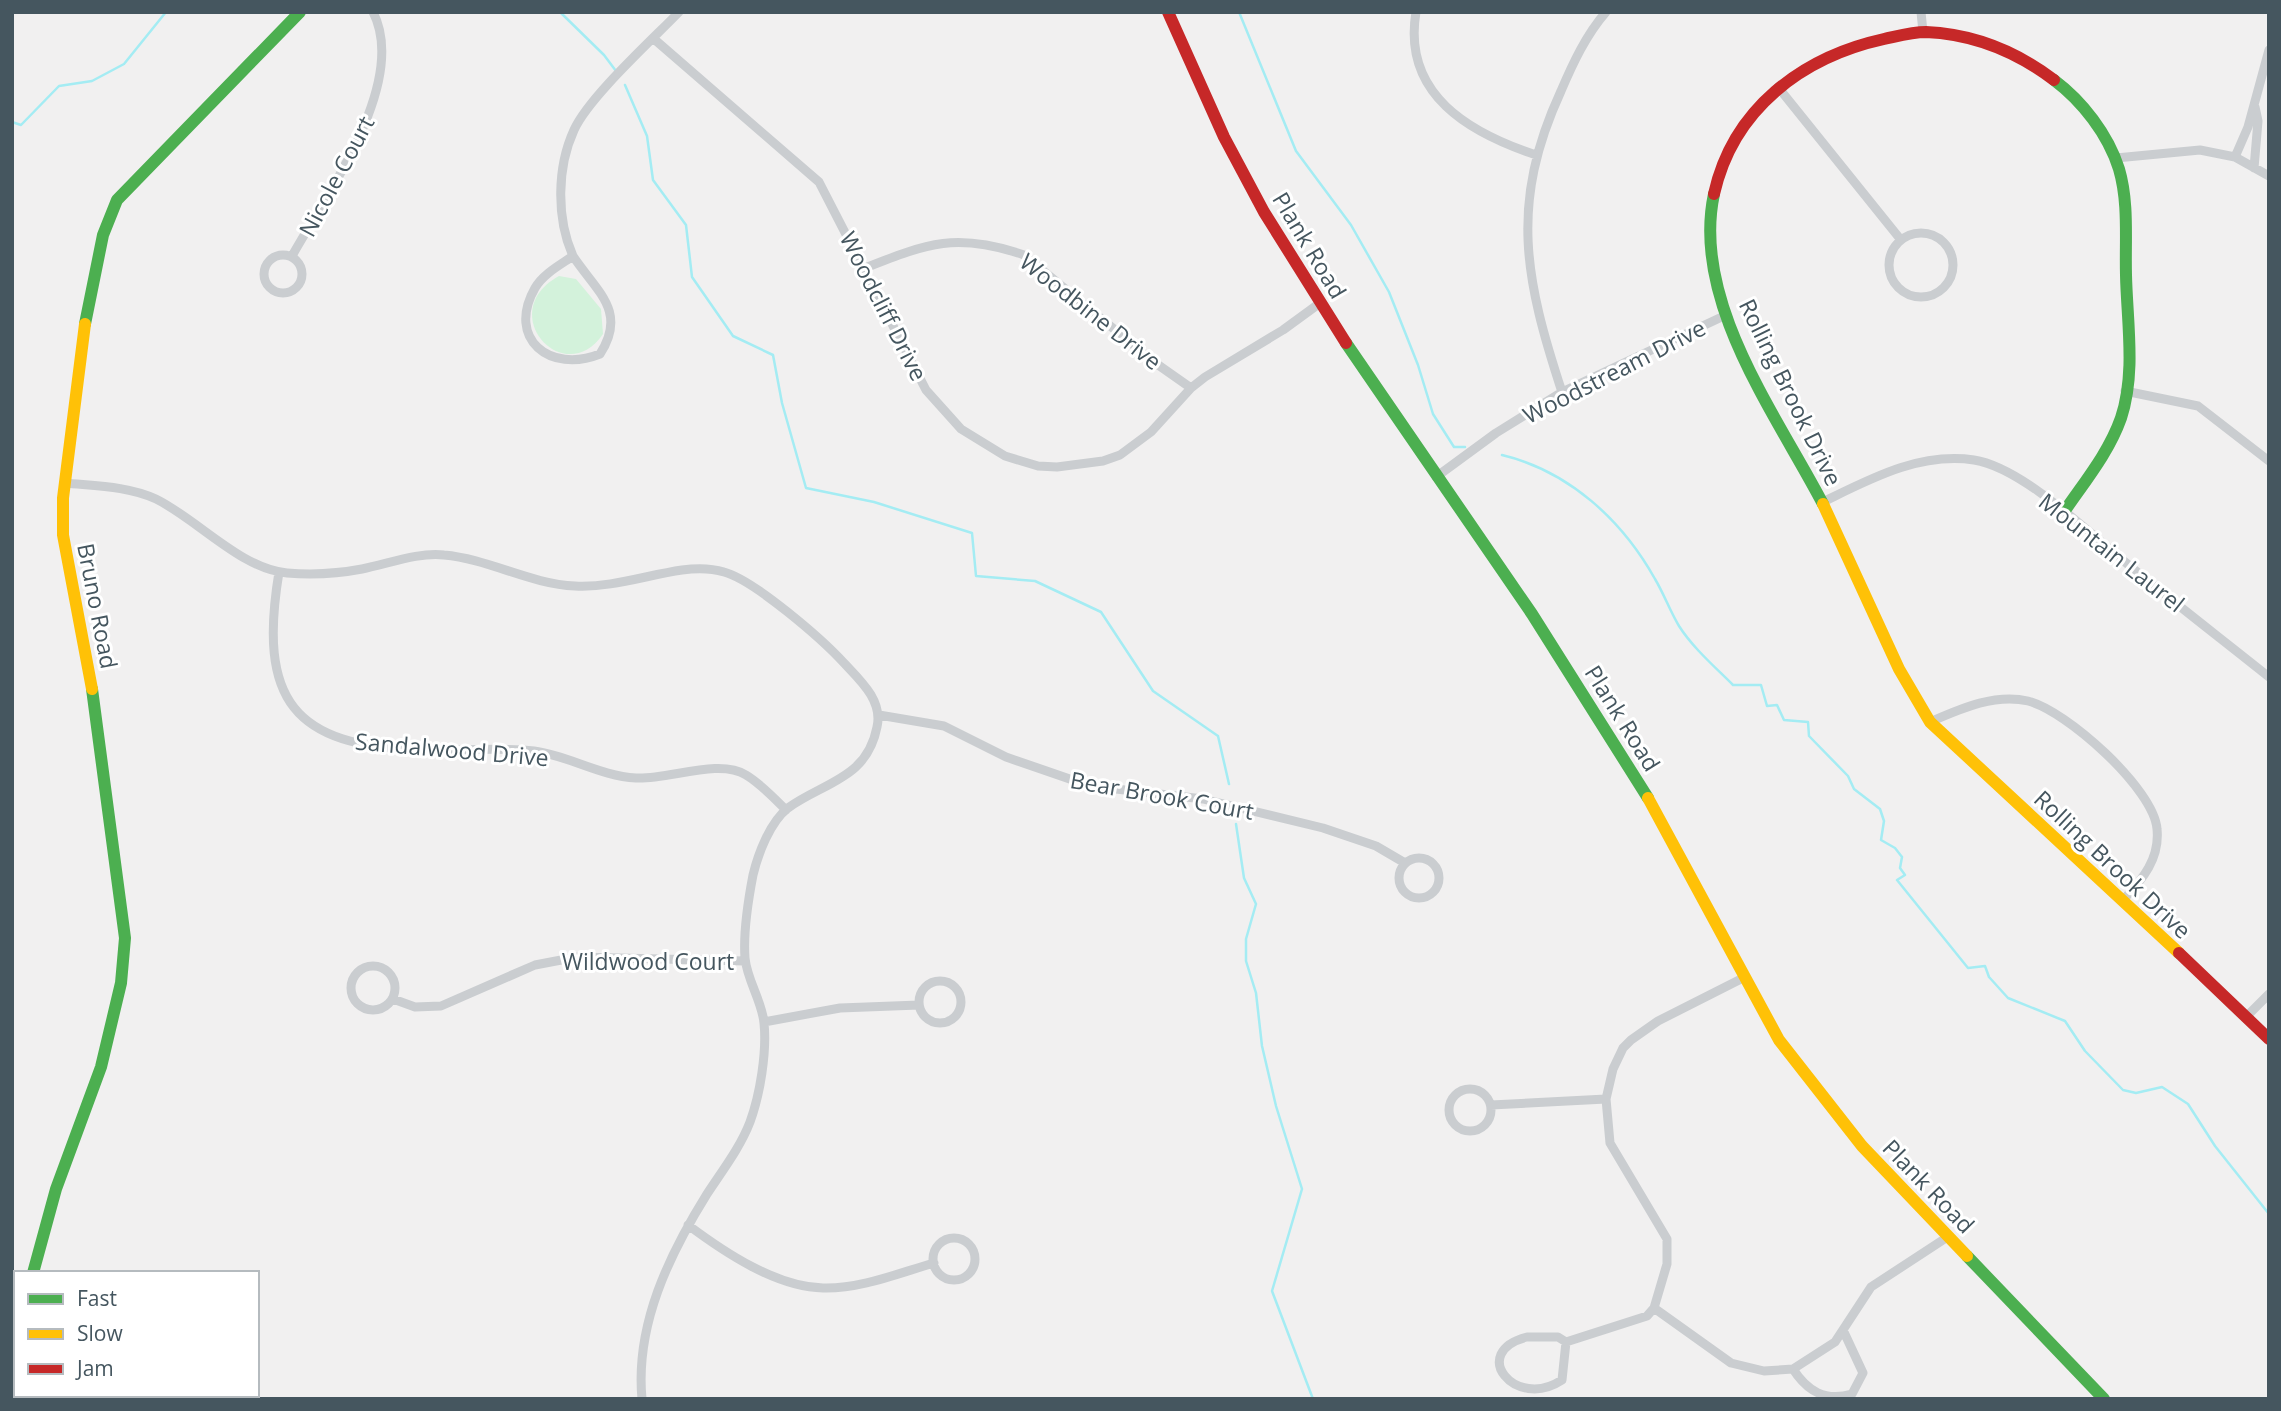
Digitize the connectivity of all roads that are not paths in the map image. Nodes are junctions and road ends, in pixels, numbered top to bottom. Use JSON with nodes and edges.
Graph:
{"nodes":[{"id":1,"x":300,"y":12,"type":"edge"},
{"id":2,"x":373,"y":12,"type":"edge"},
{"id":3,"x":678,"y":12,"type":"edge"},
{"id":4,"x":1168,"y":12,"type":"edge"},
{"id":5,"x":1416,"y":12,"type":"edge"},
{"id":6,"x":1606,"y":12,"type":"edge"},
{"id":7,"x":1921,"y":12,"type":"edge"},
{"id":8,"x":1923,"y":32,"type":"junction"},
{"id":9,"x":654,"y":39,"type":"junction"},
{"id":10,"x":2269,"y":50,"type":"edge"},
{"id":11,"x":1777,"y":87,"type":"junction"},
{"id":12,"x":2254,"y":105,"type":"junction"},
{"id":13,"x":1536,"y":155,"type":"junction"},
{"id":14,"x":2235,"y":157,"type":"junction"},
{"id":15,"x":2116,"y":158,"type":"junction"},
{"id":16,"x":2254,"y":168,"type":"junction"},
{"id":17,"x":2269,"y":176,"type":"edge"},
{"id":18,"x":1901,"y":240,"type":"junction"},
{"id":19,"x":573,"y":256,"type":"junction"},
{"id":20,"x":292,"y":257,"type":"junction"},
{"id":21,"x":865,"y":268,"type":"junction"},
{"id":22,"x":1320,"y":303,"type":"junction"},
{"id":23,"x":1726,"y":315,"type":"junction"},
{"id":24,"x":1191,"y":388,"type":"junction"},
{"id":25,"x":2126,"y":391,"type":"junction"},
{"id":26,"x":1562,"y":392,"type":"junction"},
{"id":27,"x":2269,"y":461,"type":"edge"},
{"id":28,"x":1436,"y":477,"type":"junction"},
{"id":29,"x":65,"y":483,"type":"junction"},
{"id":30,"x":1823,"y":502,"type":"junction"},
{"id":31,"x":2066,"y":509,"type":"junction"},
{"id":32,"x":279,"y":572,"type":"junction"},
{"id":33,"x":2269,"y":677,"type":"edge"},
{"id":34,"x":878,"y":715,"type":"junction"},
{"id":35,"x":1930,"y":722,"type":"junction"},
{"id":36,"x":786,"y":810,"type":"junction"},
{"id":37,"x":1405,"y":863,"type":"junction"},
{"id":38,"x":2124,"y":899,"type":"junction"},
{"id":39,"x":745,"y":961,"type":"junction"},
{"id":40,"x":1744,"y":978,"type":"junction"},
{"id":41,"x":2269,"y":994,"type":"edge"},
{"id":42,"x":393,"y":999,"type":"junction"},
{"id":43,"x":919,"y":1005,"type":"junction"},
{"id":44,"x":2246,"y":1017,"type":"junction"},
{"id":45,"x":764,"y":1022,"type":"junction"},
{"id":46,"x":2269,"y":1039,"type":"edge"},
{"id":47,"x":1606,"y":1099,"type":"junction"},
{"id":48,"x":1491,"y":1104,"type":"junction"},
{"id":49,"x":688,"y":1225,"type":"junction"},
{"id":50,"x":1949,"y":1236,"type":"junction"},
{"id":51,"x":933,"y":1264,"type":"junction"},
{"id":52,"x":33,"y":1271,"type":"edge"},
{"id":53,"x":1654,"y":1308,"type":"junction"},
{"id":54,"x":1843,"y":1330,"type":"junction"},
{"id":55,"x":1566,"y":1342,"type":"junction"},
{"id":56,"x":1793,"y":1369,"type":"junction"},
{"id":57,"x":642,"y":1399,"type":"edge"},
{"id":58,"x":2104,"y":1399,"type":"edge"}],
"edges":[{"from":1,"to":29,"type":"street","name":"Bruno Road"},
{"from":2,"to":20,"type":"street","name":"Nicole Court"},
{"from":3,"to":9,"type":"street"},
{"from":4,"to":22,"type":"street","name":"Plank Road"},
{"from":5,"to":13,"type":"street"},
{"from":6,"to":13,"type":"street"},
{"from":7,"to":8,"type":"street"},
{"from":8,"to":11,"type":"street","name":"Rolling Brook Drive"},
{"from":8,"to":15,"type":"street","name":"Rolling Brook Drive"},
{"from":9,"to":19,"type":"street"},
{"from":9,"to":21,"type":"street","name":"Woodcliff Drive"},
{"from":10,"to":12,"type":"street"},
{"from":11,"to":18,"type":"street"},
{"from":11,"to":23,"type":"street","name":"Rolling Brook Drive"},
{"from":12,"to":14,"type":"street"},
{"from":12,"to":16,"type":"street"},
{"from":13,"to":26,"type":"street"},
{"from":14,"to":15,"type":"street"},
{"from":14,"to":16,"type":"street"},
{"from":15,"to":25,"type":"street","name":"Rolling Brook Drive"},
{"from":16,"to":17,"type":"street"},
{"from":18,"to":18,"type":"street"},
{"from":19,"to":19,"type":"street"},
{"from":20,"to":20,"type":"street","name":"Nicole Court"},
{"from":21,"to":24,"type":"street","name":"Woodbine Drive"},
{"from":21,"to":24,"type":"street","name":"Woodcliff Drive"},
{"from":22,"to":24,"type":"street","name":"Woodcliff Drive"},
{"from":22,"to":28,"type":"street","name":"Plank Road"},
{"from":23,"to":26,"type":"street","name":"Woodstream Drive"},
{"from":23,"to":30,"type":"street","name":"Rolling Brook Drive"},
{"from":25,"to":27,"type":"street"},
{"from":25,"to":31,"type":"street","name":"Rolling Brook Drive"},
{"from":26,"to":28,"type":"street","name":"Woodstream Drive"},
{"from":28,"to":40,"type":"street","name":"Plank Road"},
{"from":29,"to":32,"type":"street"},
{"from":29,"to":52,"type":"street","name":"Bruno Road"},
{"from":30,"to":31,"type":"street","name":"Mountain Laurel"},
{"from":30,"to":35,"type":"street","name":"Rolling Brook Drive"},
{"from":31,"to":33,"type":"street","name":"Mountain Laurel"},
{"from":32,"to":34,"type":"street"},
{"from":32,"to":36,"type":"street","name":"Sandalwood Drive"},
{"from":34,"to":36,"type":"street"},
{"from":34,"to":37,"type":"street","name":"Bear Brook Court"},
{"from":35,"to":38,"type":"street","name":"Rolling Brook Drive"},
{"from":35,"to":38,"type":"street"},
{"from":36,"to":39,"type":"street"},
{"from":37,"to":37,"type":"street","name":"Bear Brook Court"},
{"from":38,"to":44,"type":"street","name":"Rolling Brook Drive"},
{"from":39,"to":42,"type":"street","name":"Wildwood Court"},
{"from":39,"to":45,"type":"street"},
{"from":40,"to":47,"type":"street"},
{"from":40,"to":50,"type":"street","name":"Plank Road"},
{"from":41,"to":44,"type":"street"},
{"from":42,"to":42,"type":"street","name":"Wildwood Court"},
{"from":43,"to":43,"type":"street"},
{"from":43,"to":45,"type":"street"},
{"from":44,"to":46,"type":"street","name":"Rolling Brook Drive"},
{"from":45,"to":49,"type":"street"},
{"from":47,"to":48,"type":"street"},
{"from":47,"to":53,"type":"street"},
{"from":48,"to":48,"type":"street"},
{"from":49,"to":51,"type":"street"},
{"from":49,"to":57,"type":"street"},
{"from":50,"to":54,"type":"street"},
{"from":50,"to":58,"type":"street","name":"Plank Road"},
{"from":51,"to":51,"type":"street"},
{"from":53,"to":55,"type":"street"},
{"from":53,"to":56,"type":"street"},
{"from":54,"to":56,"type":"street"},
{"from":54,"to":56,"type":"street"},
{"from":55,"to":55,"type":"street"}]}
